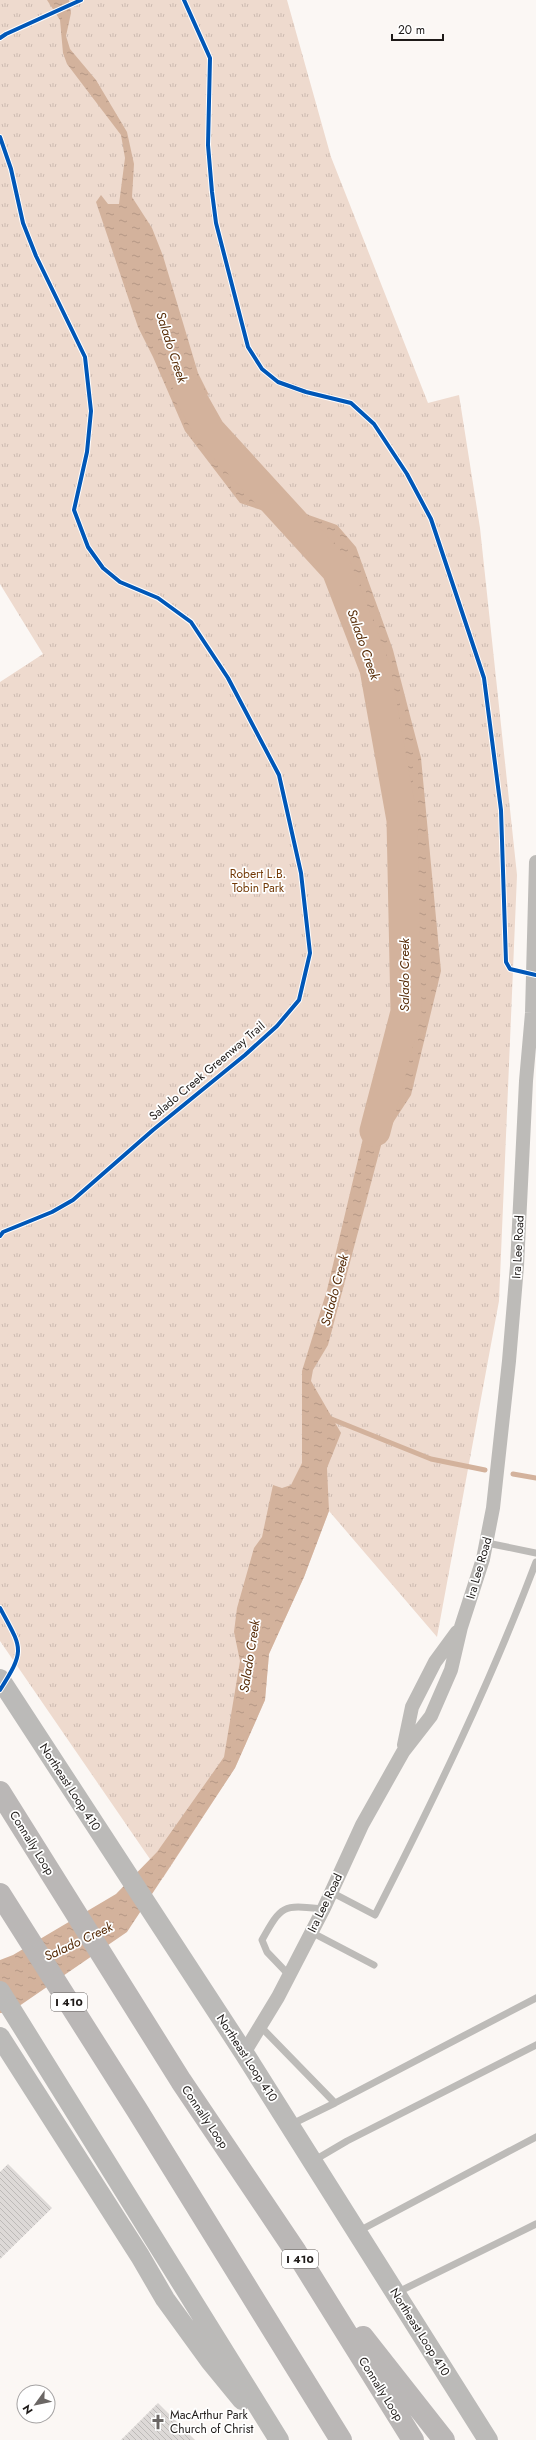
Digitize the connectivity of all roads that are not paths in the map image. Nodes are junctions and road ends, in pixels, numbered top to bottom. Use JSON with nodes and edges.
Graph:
{"nodes":[{"id":1,"x":536,"y":862,"type":"edge"},
{"id":2,"x":534,"y":1013,"type":"edge"},
{"id":3,"x":487,"y":1543,"type":"junction"},
{"id":4,"x":536,"y":1553,"type":"edge"},
{"id":5,"x":536,"y":1562,"type":"edge"},
{"id":6,"x":461,"y":1627,"type":"junction"},
{"id":7,"x":0,"y":1679,"type":"edge"},
{"id":8,"x":402,"y":1752,"type":"junction"},
{"id":9,"x":0,"y":1792,"type":"edge"},
{"id":10,"x":331,"y":1892,"type":"junction"},
{"id":11,"x":0,"y":1894,"type":"edge"},
{"id":12,"x":323,"y":1909,"type":"junction"},
{"id":13,"x":311,"y":1932,"type":"junction"},
{"id":14,"x":374,"y":1965,"type":"dead end"},
{"id":15,"x":289,"y":1975,"type":"junction"},
{"id":16,"x":0,"y":1991,"type":"edge"},
{"id":17,"x":536,"y":1998,"type":"edge"},
{"id":18,"x":261,"y":2027,"type":"junction"},
{"id":19,"x":0,"y":2037,"type":"edge"},
{"id":20,"x":536,"y":2045,"type":"edge"},
{"id":21,"x":244,"y":2053,"type":"junction"},
{"id":22,"x":335,"y":2102,"type":"junction"},
{"id":23,"x":290,"y":2125,"type":"junction"},
{"id":24,"x":536,"y":2137,"type":"edge"},
{"id":25,"x":312,"y":2161,"type":"junction"},
{"id":26,"x":536,"y":2224,"type":"edge"},
{"id":27,"x":357,"y":2232,"type":"junction"},
{"id":28,"x":296,"y":2252,"type":"junction"},
{"id":29,"x":396,"y":2294,"type":"junction"},
{"id":30,"x":275,"y":2440,"type":"edge"},
{"id":31,"x":279,"y":2440,"type":"edge"},
{"id":32,"x":342,"y":2440,"type":"edge"},
{"id":33,"x":413,"y":2440,"type":"edge"},
{"id":34,"x":444,"y":2440,"type":"edge"},
{"id":35,"x":488,"y":2440,"type":"edge"}],
"edges":[{"from":1,"to":2,"type":"street","name":"Ira Lee Road"},
{"from":2,"to":3,"type":"street","name":"Ira Lee Road"},
{"from":3,"to":4,"type":"lane"},
{"from":3,"to":6,"type":"street","name":"Ira Lee Road"},
{"from":5,"to":10,"type":"lane"},
{"from":6,"to":8,"type":"street","name":"Ira Lee Road"},
{"from":6,"to":8,"type":"street","name":"Ira Lee Road"},
{"from":7,"to":21,"type":"main road","name":"Northeast Loop 410"},
{"from":8,"to":10,"type":"street","name":"Ira Lee Road"},
{"from":9,"to":28,"type":"highway","name":"Connally Loop","number":"I 410"},
{"from":10,"to":12,"type":"street","name":"Ira Lee Road"},
{"from":11,"to":32,"type":"highway","number":"I 410"},
{"from":12,"to":13,"type":"street","name":"Ira Lee Road"},
{"from":12,"to":15,"type":"lane"},
{"from":13,"to":14,"type":"lane"},
{"from":13,"to":15,"type":"street","name":"Ira Lee Road"},
{"from":15,"to":18,"type":"street","name":"Ira Lee Road"},
{"from":16,"to":31,"type":"main road"},
{"from":17,"to":22,"type":"lane"},
{"from":18,"to":21,"type":"street","name":"Ira Lee Road"},
{"from":18,"to":22,"type":"lane"},
{"from":19,"to":30,"type":"main road"},
{"from":20,"to":25,"type":"lane"},
{"from":21,"to":23,"type":"main road","name":"Northeast Loop 410"},
{"from":22,"to":23,"type":"lane"},
{"from":23,"to":25,"type":"main road","name":"Northeast Loop 410"},
{"from":24,"to":27,"type":"lane"},
{"from":25,"to":27,"type":"main road","name":"Northeast Loop 410"},
{"from":26,"to":29,"type":"lane"},
{"from":27,"to":29,"type":"main road","name":"Northeast Loop 410"},
{"from":28,"to":33,"type":"highway","name":"Connally Loop","number":"I 410"},
{"from":28,"to":34,"type":"highway"},
{"from":29,"to":35,"type":"main road","name":"Northeast Loop 410"}]}
